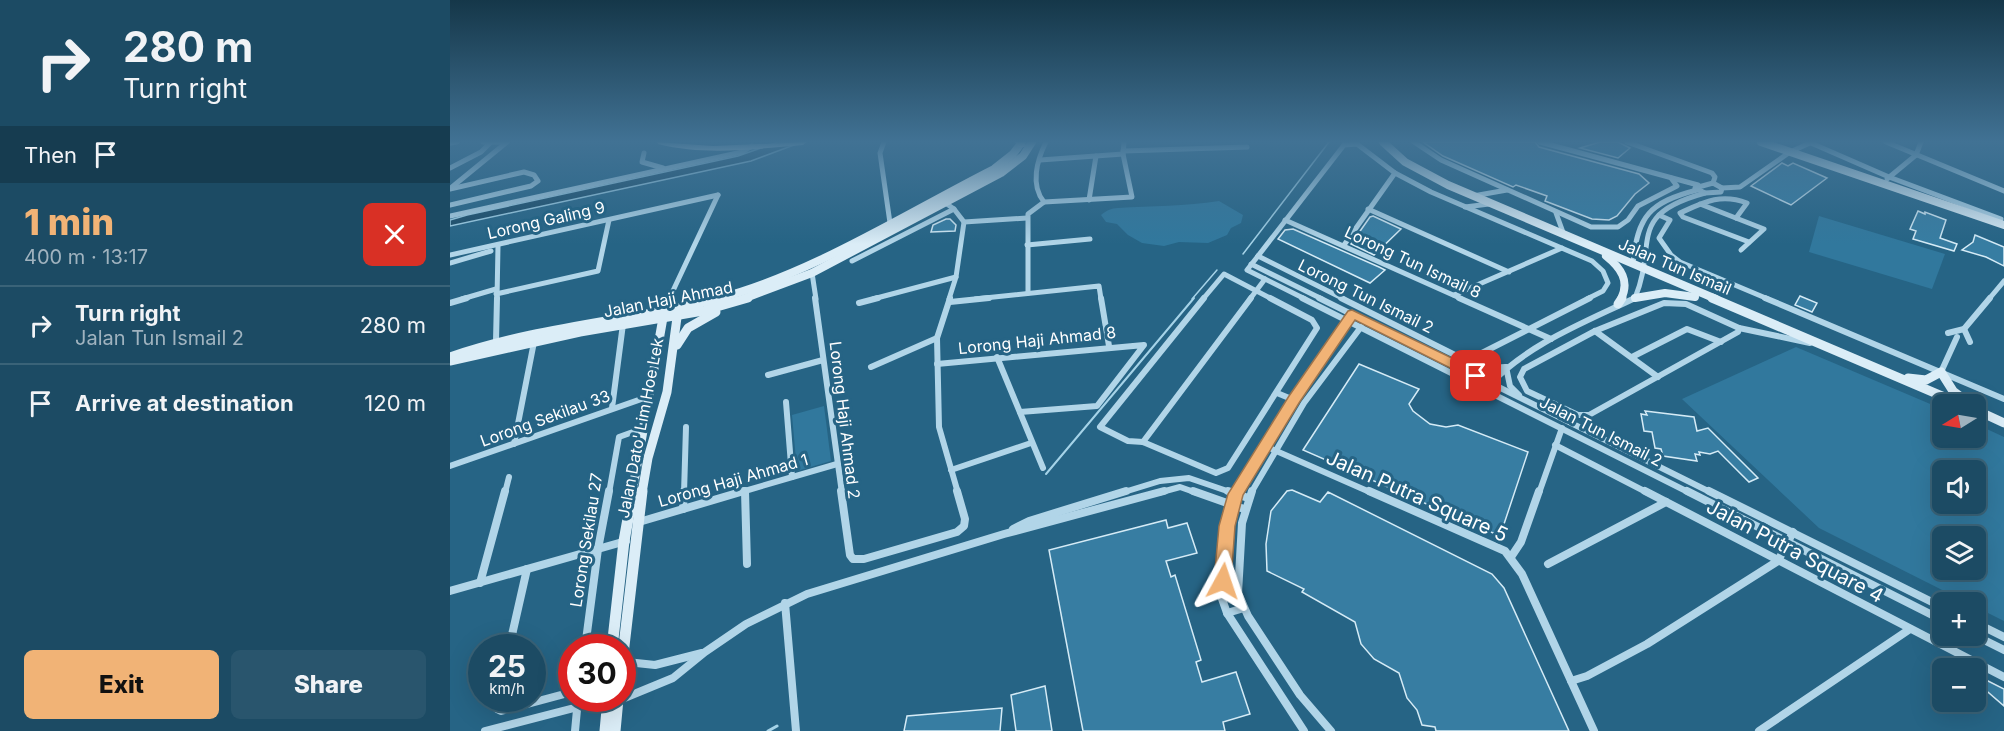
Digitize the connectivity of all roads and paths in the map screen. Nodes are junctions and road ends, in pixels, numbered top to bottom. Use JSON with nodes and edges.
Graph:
{"nodes":[{"id":1,"x":465,"y":176,"type":"edge"},
{"id":2,"x":506,"y":176,"type":"edge"},
{"id":3,"x":535,"y":176,"type":"edge"},
{"id":4,"x":630,"y":176,"type":"edge"},
{"id":5,"x":884,"y":176,"type":"edge"},
{"id":6,"x":980,"y":176,"type":"edge"},
{"id":7,"x":993,"y":176,"type":"edge"},
{"id":8,"x":1038,"y":176,"type":"edge"},
{"id":9,"x":1093,"y":176,"type":"edge"},
{"id":10,"x":1128,"y":176,"type":"edge"},
{"id":11,"x":1320,"y":176,"type":"edge"},
{"id":12,"x":1393,"y":176,"type":"edge"},
{"id":13,"x":1401,"y":176,"type":"edge"},
{"id":14,"x":1430,"y":176,"type":"edge"},
{"id":15,"x":1476,"y":176,"type":"edge"},
{"id":16,"x":1664,"y":176,"type":"edge"},
{"id":17,"x":1714,"y":176,"type":"edge"},
{"id":18,"x":1756,"y":176,"type":"edge"},
{"id":19,"x":1872,"y":176,"type":"edge"},
{"id":20,"x":1877,"y":176,"type":"edge"},
{"id":21,"x":1890,"y":176,"type":"edge"},
{"id":22,"x":1968,"y":176,"type":"edge"},
{"id":23,"x":1671,"y":178,"type":"junction"},
{"id":24,"x":1885,"y":180,"type":"junction"},
{"id":25,"x":1713,"y":183,"type":"junction"},
{"id":26,"x":1677,"y":186,"type":"junction"},
{"id":27,"x":1697,"y":188,"type":"junction"},
{"id":28,"x":1722,"y":188,"type":"junction"},
{"id":29,"x":450,"y":189,"type":"edge"},
{"id":30,"x":1460,"y":190,"type":"junction"},
{"id":31,"x":1507,"y":190,"type":"junction"},
{"id":32,"x":2004,"y":191,"type":"edge"},
{"id":33,"x":1705,"y":193,"type":"junction"},
{"id":34,"x":1718,"y":195,"type":"junction"},
{"id":35,"x":1473,"y":196,"type":"junction"},
{"id":36,"x":1655,"y":196,"type":"junction"},
{"id":37,"x":1089,"y":200,"type":"junction"},
{"id":38,"x":944,"y":202,"type":"junction"},
{"id":39,"x":1044,"y":202,"type":"junction"},
{"id":40,"x":1666,"y":202,"type":"junction"},
{"id":41,"x":1493,"y":204,"type":"junction"},
{"id":42,"x":1700,"y":204,"type":"junction"},
{"id":43,"x":450,"y":205,"type":"edge"},
{"id":44,"x":1465,"y":207,"type":"junction"},
{"id":45,"x":954,"y":208,"type":"junction"},
{"id":46,"x":1368,"y":209,"type":"junction"},
{"id":47,"x":1555,"y":213,"type":"junction"},
{"id":48,"x":1659,"y":215,"type":"junction"},
{"id":49,"x":450,"y":216,"type":"edge"},
{"id":50,"x":1027,"y":218,"type":"junction"},
{"id":51,"x":1736,"y":218,"type":"junction"},
{"id":52,"x":609,"y":220,"type":"junction"},
{"id":53,"x":1286,"y":220,"type":"junction"},
{"id":54,"x":964,"y":222,"type":"junction"},
{"id":55,"x":2002,"y":222,"type":"edge"},
{"id":56,"x":890,"y":223,"type":"junction"},
{"id":57,"x":1564,"y":235,"type":"junction"},
{"id":58,"x":1090,"y":239,"type":"dead end"},
{"id":59,"x":1749,"y":242,"type":"junction"},
{"id":60,"x":1027,"y":245,"type":"junction"},
{"id":61,"x":1344,"y":245,"type":"junction"},
{"id":62,"x":498,"y":247,"type":"junction"},
{"id":63,"x":1592,"y":247,"type":"junction"},
{"id":64,"x":1562,"y":248,"type":"junction"},
{"id":65,"x":1741,"y":250,"type":"dead end"},
{"id":66,"x":450,"y":255,"type":"edge"},
{"id":67,"x":1257,"y":256,"type":"junction"},
{"id":68,"x":852,"y":261,"type":"dead end"},
{"id":69,"x":450,"y":262,"type":"edge"},
{"id":70,"x":1633,"y":264,"type":"junction"},
{"id":71,"x":1249,"y":267,"type":"junction"},
{"id":72,"x":1644,"y":269,"type":"junction"},
{"id":73,"x":1509,"y":272,"type":"junction"},
{"id":74,"x":812,"y":273,"type":"junction"},
{"id":75,"x":956,"y":277,"type":"junction"},
{"id":76,"x":1265,"y":279,"type":"junction"},
{"id":77,"x":2004,"y":281,"type":"edge"},
{"id":78,"x":749,"y":290,"type":"junction"},
{"id":79,"x":1257,"y":290,"type":"junction"},
{"id":80,"x":496,"y":292,"type":"junction"},
{"id":81,"x":1028,"y":293,"type":"junction"},
{"id":82,"x":671,"y":295,"type":"dead end"},
{"id":83,"x":1454,"y":295,"type":"junction"},
{"id":84,"x":1635,"y":298,"type":"junction"},
{"id":85,"x":950,"y":302,"type":"junction"},
{"id":86,"x":450,"y":303,"type":"edge"},
{"id":87,"x":859,"y":303,"type":"dead end"},
{"id":88,"x":1618,"y":304,"type":"junction"},
{"id":89,"x":728,"y":305,"type":"junction"},
{"id":90,"x":678,"y":311,"type":"junction"},
{"id":91,"x":1746,"y":313,"type":"junction"},
{"id":92,"x":664,"y":314,"type":"junction"},
{"id":93,"x":1352,"y":314,"type":"junction"},
{"id":94,"x":1347,"y":320,"type":"junction"},
{"id":95,"x":639,"y":321,"type":"junction"},
{"id":96,"x":623,"y":324,"type":"junction"},
{"id":97,"x":1361,"y":327,"type":"junction"},
{"id":98,"x":1739,"y":328,"type":"junction"},
{"id":99,"x":554,"y":329,"type":"junction"},
{"id":100,"x":1964,"y":329,"type":"junction"},
{"id":101,"x":1529,"y":330,"type":"junction"},
{"id":102,"x":1596,"y":332,"type":"junction"},
{"id":103,"x":1948,"y":333,"type":"dead end"},
{"id":104,"x":660,"y":337,"type":"junction"},
{"id":105,"x":1957,"y":337,"type":"dead end"},
{"id":106,"x":937,"y":338,"type":"junction"},
{"id":107,"x":1551,"y":339,"type":"junction"},
{"id":108,"x":496,"y":341,"type":"junction"},
{"id":109,"x":534,"y":342,"type":"junction"},
{"id":110,"x":1721,"y":342,"type":"junction"},
{"id":111,"x":1970,"y":342,"type":"dead end"},
{"id":112,"x":1820,"y":344,"type":"junction"},
{"id":113,"x":1109,"y":346,"type":"junction"},
{"id":114,"x":674,"y":352,"type":"junction"},
{"id":115,"x":997,"y":357,"type":"junction"},
{"id":116,"x":1632,"y":357,"type":"junction"},
{"id":117,"x":450,"y":359,"type":"edge"},
{"id":118,"x":823,"y":360,"type":"junction"},
{"id":119,"x":937,"y":364,"type":"junction"},
{"id":120,"x":871,"y":367,"type":"dead end"},
{"id":121,"x":1506,"y":367,"type":"junction"},
{"id":122,"x":1462,"y":369,"type":"junction"},
{"id":123,"x":1941,"y":372,"type":"junction"},
{"id":124,"x":1891,"y":374,"type":"junction"},
{"id":125,"x":768,"y":375,"type":"dead end"},
{"id":126,"x":1658,"y":377,"type":"junction"},
{"id":127,"x":1491,"y":383,"type":"junction"},
{"id":128,"x":1485,"y":391,"type":"junction"},
{"id":129,"x":1276,"y":393,"type":"junction"},
{"id":130,"x":1937,"y":394,"type":"edge"},
{"id":131,"x":1957,"y":394,"type":"edge"},
{"id":132,"x":650,"y":396,"type":"junction"},
{"id":133,"x":1521,"y":398,"type":"junction"},
{"id":134,"x":2004,"y":399,"type":"edge"},
{"id":135,"x":1294,"y":400,"type":"junction"},
{"id":136,"x":786,"y":402,"type":"dead end"},
{"id":137,"x":612,"y":408,"type":"junction"},
{"id":138,"x":1020,"y":412,"type":"junction"},
{"id":139,"x":1571,"y":412,"type":"junction"},
{"id":140,"x":1986,"y":414,"type":"edge"},
{"id":141,"x":1566,"y":420,"type":"junction"},
{"id":142,"x":2000,"y":421,"type":"edge"},
{"id":143,"x":686,"y":427,"type":"dead end"},
{"id":144,"x":644,"y":428,"type":"junction"},
{"id":145,"x":1562,"y":428,"type":"junction"},
{"id":146,"x":1143,"y":442,"type":"junction"},
{"id":147,"x":1031,"y":443,"type":"junction"},
{"id":148,"x":513,"y":444,"type":"junction"},
{"id":149,"x":1556,"y":445,"type":"junction"},
{"id":150,"x":1264,"y":446,"type":"junction"},
{"id":151,"x":1276,"y":451,"type":"junction"},
{"id":152,"x":837,"y":464,"type":"junction"},
{"id":153,"x":450,"y":466,"type":"edge"},
{"id":154,"x":1198,"y":466,"type":"junction"},
{"id":155,"x":1043,"y":468,"type":"dead end"},
{"id":156,"x":951,"y":470,"type":"junction"},
{"id":157,"x":509,"y":477,"type":"dead end"},
{"id":158,"x":792,"y":477,"type":"junction"},
{"id":159,"x":1189,"y":478,"type":"junction"},
{"id":160,"x":745,"y":491,"type":"junction"},
{"id":161,"x":1236,"y":494,"type":"junction"},
{"id":162,"x":1248,"y":498,"type":"junction"},
{"id":163,"x":1666,"y":502,"type":"junction"},
{"id":164,"x":1232,"y":506,"type":"junction"},
{"id":165,"x":1244,"y":509,"type":"junction"},
{"id":166,"x":683,"y":510,"type":"junction"},
{"id":167,"x":637,"y":522,"type":"junction"},
{"id":168,"x":1793,"y":532,"type":"junction"},
{"id":169,"x":1004,"y":534,"type":"junction"},
{"id":170,"x":944,"y":536,"type":"junction"},
{"id":171,"x":630,"y":540,"type":"junction"},
{"id":172,"x":1787,"y":543,"type":"junction"},
{"id":173,"x":598,"y":549,"type":"junction"},
{"id":174,"x":947,"y":551,"type":"junction"},
{"id":175,"x":1511,"y":557,"type":"junction"},
{"id":176,"x":1778,"y":561,"type":"junction"},
{"id":177,"x":747,"y":564,"type":"dead end"},
{"id":178,"x":1548,"y":564,"type":"dead end"},
{"id":179,"x":527,"y":569,"type":"junction"},
{"id":180,"x":480,"y":582,"type":"junction"},
{"id":181,"x":450,"y":591,"type":"edge"},
{"id":182,"x":1238,"y":593,"type":"junction"},
{"id":183,"x":1221,"y":596,"type":"junction"},
{"id":184,"x":1932,"y":602,"type":"edge"},
{"id":185,"x":785,"y":603,"type":"junction"},
{"id":186,"x":1244,"y":608,"type":"junction"},
{"id":187,"x":1227,"y":613,"type":"junction"},
{"id":188,"x":1932,"y":615,"type":"edge"},
{"id":189,"x":1986,"y":628,"type":"edge"},
{"id":190,"x":1910,"y":629,"type":"junction"},
{"id":191,"x":512,"y":634,"type":"edge"},
{"id":192,"x":587,"y":634,"type":"edge"},
{"id":193,"x":613,"y":634,"type":"edge"},
{"id":194,"x":624,"y":634,"type":"edge"},
{"id":195,"x":2004,"y":637,"type":"edge"},
{"id":196,"x":1986,"y":641,"type":"edge"},
{"id":197,"x":2004,"y":650,"type":"edge"},
{"id":198,"x":705,"y":652,"type":"junction"},
{"id":199,"x":636,"y":664,"type":"edge"},
{"id":200,"x":2004,"y":677,"type":"edge"},
{"id":201,"x":1570,"y":681,"type":"junction"},
{"id":202,"x":636,"y":692,"type":"edge"},
{"id":203,"x":558,"y":709,"type":"edge"},
{"id":204,"x":577,"y":712,"type":"edge"},
{"id":205,"x":613,"y":712,"type":"edge"},
{"id":206,"x":617,"y":712,"type":"edge"},
{"id":207,"x":484,"y":731,"type":"edge"},
{"id":208,"x":575,"y":731,"type":"edge"},
{"id":209,"x":605,"y":731,"type":"edge"},
{"id":210,"x":615,"y":731,"type":"edge"},
{"id":211,"x":796,"y":731,"type":"edge"},
{"id":212,"x":1304,"y":731,"type":"edge"},
{"id":213,"x":1331,"y":731,"type":"edge"},
{"id":214,"x":1594,"y":731,"type":"edge"},
{"id":215,"x":1759,"y":731,"type":"edge"}],
"edges":[{"from":1,"to":29,"type":"street"},
{"from":2,"to":29,"type":"street"},
{"from":3,"to":43,"type":"street"},
{"from":4,"to":49,"type":"street"},
{"from":5,"to":56,"type":"street"},
{"from":6,"to":56,"type":"street","name":"Jalan Haji Ahmad"},
{"from":7,"to":38,"type":"street","name":"Jalan Haji Ahmad"},
{"from":8,"to":39,"type":"street"},
{"from":9,"to":37,"type":"street"},
{"from":10,"to":37,"type":"street"},
{"from":11,"to":53,"type":"street"},
{"from":12,"to":46,"type":"street"},
{"from":13,"to":44,"type":"street"},
{"from":14,"to":30,"type":"street","name":"Jalan Tun Ismail"},
{"from":15,"to":31,"type":"street"},
{"from":16,"to":23,"type":"street"},
{"from":17,"to":25,"type":"street"},
{"from":18,"to":28,"type":"street"},
{"from":19,"to":24,"type":"street"},
{"from":20,"to":24,"type":"street"},
{"from":21,"to":24,"type":"street"},
{"from":22,"to":32,"type":"street"},
{"from":23,"to":26,"type":"street"},
{"from":23,"to":27,"type":"street"},
{"from":24,"to":55,"type":"street"},
{"from":25,"to":27,"type":"street"},
{"from":25,"to":28,"type":"street"},
{"from":26,"to":27,"type":"street"},
{"from":26,"to":36,"type":"street"},
{"from":27,"to":33,"type":"street"},
{"from":27,"to":40,"type":"street"},
{"from":28,"to":34,"type":"street"},
{"from":30,"to":35,"type":"street","name":"Jalan Tun Ismail"},
{"from":30,"to":44,"type":"street"},
{"from":31,"to":35,"type":"street"},
{"from":31,"to":47,"type":"street"},
{"from":33,"to":34,"type":"street"},
{"from":33,"to":48,"type":"street"},
{"from":34,"to":42,"type":"street"},
{"from":34,"to":51,"type":"street"},
{"from":35,"to":41,"type":"street","name":"Jalan Tun Ismail"},
{"from":36,"to":40,"type":"street"},
{"from":36,"to":47,"type":"street"},
{"from":37,"to":39,"type":"street"},
{"from":38,"to":45,"type":"street"},
{"from":38,"to":74,"type":"street","name":"Jalan Haji Ahmad"},
{"from":39,"to":50,"type":"street"},
{"from":40,"to":70,"type":"street"},
{"from":41,"to":44,"type":"street"},
{"from":41,"to":57,"type":"street","name":"Jalan Tun Ismail"},
{"from":42,"to":51,"type":"street"},
{"from":42,"to":59,"type":"street"},
{"from":44,"to":64,"type":"street"},
{"from":45,"to":54,"type":"street"},
{"from":45,"to":68,"type":"street"},
{"from":46,"to":61,"type":"street"},
{"from":46,"to":73,"type":"street"},
{"from":47,"to":57,"type":"street"},
{"from":48,"to":72,"type":"street"},
{"from":48,"to":123,"type":"street"},
{"from":50,"to":54,"type":"street"},
{"from":50,"to":60,"type":"street"},
{"from":51,"to":59,"type":"street"},
{"from":52,"to":62,"type":"street","name":"Lorong Galing 9"},
{"from":52,"to":80,"type":"street"},
{"from":52,"to":82,"type":"street","name":"Lorong Galing 9"},
{"from":53,"to":61,"type":"street","name":"Lorong Tun Ismail 8"},
{"from":53,"to":67,"type":"street"},
{"from":54,"to":75,"type":"street"},
{"from":56,"to":78,"type":"street","name":"Jalan Haji Ahmad"},
{"from":57,"to":63,"type":"street","name":"Jalan Tun Ismail"},
{"from":58,"to":60,"type":"street"},
{"from":59,"to":65,"type":"street"},
{"from":60,"to":81,"type":"street"},
{"from":61,"to":83,"type":"street","name":"Lorong Tun Ismail 8"},
{"from":62,"to":66,"type":"street","name":"Lorong Galing 9"},
{"from":62,"to":69,"type":"street"},
{"from":62,"to":80,"type":"street"},
{"from":63,"to":70,"type":"street","name":"Jalan Tun Ismail"},
{"from":63,"to":88,"type":"street"},
{"from":64,"to":73,"type":"street"},
{"from":64,"to":101,"type":"street","name":"Lorong Tun Ismail 2"},
{"from":67,"to":71,"type":"street"},
{"from":67,"to":101,"type":"street","name":"Lorong Tun Ismail 2"},
{"from":70,"to":72,"type":"street","name":"Jalan Tun Ismail"},
{"from":71,"to":76,"type":"street"},
{"from":71,"to":93,"type":"street","name":"Jalan Tun Ismail 2"},
{"from":72,"to":84,"type":"street"},
{"from":72,"to":91,"type":"street","name":"Jalan Tun Ismail"},
{"from":73,"to":83,"type":"street"},
{"from":74,"to":89,"type":"street","name":"Jalan Haji Ahmad"},
{"from":74,"to":118,"type":"street","name":"Lorong Haji Ahmad 2"},
{"from":75,"to":85,"type":"street"},
{"from":75,"to":87,"type":"street"},
{"from":76,"to":79,"type":"street"},
{"from":76,"to":94,"type":"street"},
{"from":77,"to":100,"type":"street"},
{"from":78,"to":90,"type":"street","name":"Jalan Haji Ahmad"},
{"from":78,"to":99,"type":"street","name":"Jalan Haji Ahmad"},
{"from":79,"to":129,"type":"street"},
{"from":79,"to":146,"type":"street"},
{"from":79,"to":146,"type":"street"},
{"from":80,"to":86,"type":"street"},
{"from":80,"to":108,"type":"street"},
{"from":81,"to":85,"type":"street"},
{"from":81,"to":113,"type":"street"},
{"from":83,"to":101,"type":"street","name":"Lorong Tun Ismail 8"},
{"from":84,"to":88,"type":"street"},
{"from":84,"to":91,"type":"street"},
{"from":85,"to":106,"type":"street"},
{"from":88,"to":107,"type":"street"},
{"from":89,"to":90,"type":"street","name":"Jalan Haji Ahmad"},
{"from":89,"to":114,"type":"street"},
{"from":90,"to":92,"type":"street","name":"Jalan Haji Ahmad"},
{"from":90,"to":114,"type":"street","name":"Jalan Dato' Lim Hoe Lek"},
{"from":91,"to":112,"type":"street","name":"Jalan Tun Ismail"},
{"from":92,"to":95,"type":"street","name":"Jalan Haji Ahmad"},
{"from":92,"to":99,"type":"street","name":"Jalan Haji Ahmad"},
{"from":92,"to":104,"type":"street","name":"Jalan Dato' Lim Hoe Lek"},
{"from":93,"to":94,"type":"street"},
{"from":93,"to":122,"type":"street","name":"Jalan Tun Ismail 2"},
{"from":94,"to":97,"type":"street"},
{"from":94,"to":135,"type":"street"},
{"from":95,"to":96,"type":"street","name":"Jalan Haji Ahmad"},
{"from":95,"to":104,"type":"street"},
{"from":96,"to":109,"type":"street","name":"Jalan Haji Ahmad"},
{"from":96,"to":137,"type":"street"},
{"from":97,"to":128,"type":"street"},
{"from":97,"to":151,"type":"street"},
{"from":98,"to":102,"type":"street"},
{"from":98,"to":110,"type":"street"},
{"from":98,"to":112,"type":"street"},
{"from":99,"to":108,"type":"street","name":"Jalan Haji Ahmad"},
{"from":100,"to":103,"type":"street"},
{"from":100,"to":111,"type":"street"},
{"from":101,"to":107,"type":"street","name":"Lorong Tun Ismail 8"},
{"from":102,"to":116,"type":"street"},
{"from":102,"to":139,"type":"street"},
{"from":104,"to":132,"type":"street","name":"Jalan Dato' Lim Hoe Lek"},
{"from":105,"to":123,"type":"street"},
{"from":106,"to":119,"type":"street"},
{"from":106,"to":120,"type":"street"},
{"from":107,"to":121,"type":"street"},
{"from":108,"to":117,"type":"street","name":"Jalan Haji Ahmad"},
{"from":109,"to":117,"type":"street","name":"Jalan Haji Ahmad"},
{"from":109,"to":148,"type":"street"},
{"from":110,"to":116,"type":"street"},
{"from":110,"to":126,"type":"street"},
{"from":112,"to":124,"type":"street","name":"Jalan Tun Ismail"},
{"from":113,"to":115,"type":"street","name":"Lorong Haji Ahmad 8"},
{"from":113,"to":138,"type":"street","name":"Lorong Haji Ahmad 8"},
{"from":114,"to":167,"type":"street","name":"Jalan Dato' Lim Hoe Lek"},
{"from":115,"to":119,"type":"street","name":"Lorong Haji Ahmad 8"},
{"from":115,"to":138,"type":"street"},
{"from":116,"to":126,"type":"street"},
{"from":118,"to":125,"type":"street"},
{"from":118,"to":152,"type":"street","name":"Lorong Haji Ahmad 2"},
{"from":119,"to":156,"type":"street"},
{"from":121,"to":122,"type":"street"},
{"from":121,"to":127,"type":"street"},
{"from":121,"to":133,"type":"street"},
{"from":122,"to":127,"type":"street","name":"Jalan Tun Ismail 2"},
{"from":123,"to":124,"type":"street"},
{"from":123,"to":131,"type":"street"},
{"from":123,"to":134,"type":"street"},
{"from":124,"to":130,"type":"street","name":"Jalan Tun Ismail"},
{"from":126,"to":139,"type":"street"},
{"from":127,"to":128,"type":"street"},
{"from":127,"to":133,"type":"street","name":"Jalan Tun Ismail 2"},
{"from":128,"to":145,"type":"street","name":"Jalan Tun Ismail 2"},
{"from":129,"to":135,"type":"street"},
{"from":129,"to":154,"type":"street"},
{"from":132,"to":137,"type":"street","name":"Lorong Sekilau 33"},
{"from":132,"to":144,"type":"street","name":"Jalan Dato' Lim Hoe Lek"},
{"from":133,"to":141,"type":"street","name":"Jalan Tun Ismail 2"},
{"from":135,"to":150,"type":"street"},
{"from":136,"to":158,"type":"street"},
{"from":137,"to":148,"type":"street","name":"Lorong Sekilau 33"},
{"from":138,"to":147,"type":"street"},
{"from":139,"to":141,"type":"street"},
{"from":140,"to":142,"type":"street"},
{"from":141,"to":168,"type":"street","name":"Jalan Tun Ismail 2"},
{"from":143,"to":166,"type":"street"},
{"from":144,"to":171,"type":"street","name":"Jalan Dato' Lim Hoe Lek"},
{"from":144,"to":173,"type":"street","name":"Lorong Sekilau 27"},
{"from":145,"to":149,"type":"street"},
{"from":145,"to":172,"type":"street","name":"Jalan Tun Ismail 2"},
{"from":146,"to":154,"type":"street"},
{"from":147,"to":155,"type":"street"},
{"from":147,"to":156,"type":"street"},
{"from":148,"to":153,"type":"street","name":"Lorong Sekilau 33"},
{"from":149,"to":163,"type":"street","name":"Jalan Putra Square 4"},
{"from":149,"to":175,"type":"street"},
{"from":150,"to":151,"type":"street","name":"Jalan Putra Square 5"},
{"from":150,"to":161,"type":"street"},
{"from":151,"to":162,"type":"street"},
{"from":151,"to":175,"type":"street","name":"Jalan Putra Square 5"},
{"from":152,"to":158,"type":"street","name":"Lorong Haji Ahmad 1"},
{"from":152,"to":170,"type":"street","name":"Lorong Haji Ahmad 2"},
{"from":154,"to":159,"type":"street"},
{"from":156,"to":170,"type":"street"},
{"from":157,"to":180,"type":"street"},
{"from":158,"to":160,"type":"street","name":"Lorong Haji Ahmad 1"},
{"from":159,"to":161,"type":"street"},
{"from":159,"to":169,"type":"street"},
{"from":160,"to":166,"type":"street","name":"Lorong Haji Ahmad 1"},
{"from":160,"to":177,"type":"street"},
{"from":161,"to":162,"type":"street"},
{"from":161,"to":164,"type":"street"},
{"from":162,"to":165,"type":"street"},
{"from":163,"to":176,"type":"street","name":"Jalan Putra Square 4"},
{"from":163,"to":178,"type":"street"},
{"from":164,"to":165,"type":"street"},
{"from":164,"to":169,"type":"street"},
{"from":164,"to":183,"type":"street"},
{"from":165,"to":182,"type":"street"},
{"from":166,"to":167,"type":"street","name":"Lorong Haji Ahmad 1"},
{"from":167,"to":171,"type":"street","name":"Jalan Dato' Lim Hoe Lek"},
{"from":168,"to":172,"type":"street"},
{"from":168,"to":184,"type":"street","name":"Jalan Tun Ismail 2"},
{"from":169,"to":174,"type":"street"},
{"from":170,"to":174,"type":"street"},
{"from":171,"to":173,"type":"street"},
{"from":171,"to":193,"type":"street","name":"Jalan Dato' Lim Hoe Lek"},
{"from":171,"to":194,"type":"street","name":"Jalan Dato' Lim Hoe Lek"},
{"from":172,"to":176,"type":"street"},
{"from":172,"to":188,"type":"street","name":"Jalan Tun Ismail 2"},
{"from":173,"to":179,"type":"street"},
{"from":173,"to":192,"type":"street","name":"Lorong Sekilau 27"},
{"from":174,"to":185,"type":"street"},
{"from":175,"to":201,"type":"street","name":"Jalan Putra Square 5"},
{"from":176,"to":190,"type":"street","name":"Jalan Putra Square 4"},
{"from":176,"to":201,"type":"street"},
{"from":179,"to":180,"type":"street"},
{"from":179,"to":191,"type":"street"},
{"from":180,"to":181,"type":"street"},
{"from":182,"to":183,"type":"street"},
{"from":182,"to":186,"type":"street"},
{"from":183,"to":187,"type":"street"},
{"from":185,"to":198,"type":"street"},
{"from":185,"to":211,"type":"street"},
{"from":186,"to":187,"type":"street"},
{"from":186,"to":213,"type":"street"},
{"from":187,"to":212,"type":"street"},
{"from":189,"to":195,"type":"street"},
{"from":190,"to":200,"type":"street","name":"Jalan Putra Square 4"},
{"from":190,"to":215,"type":"street"},
{"from":196,"to":197,"type":"street"},
{"from":198,"to":199,"type":"street"},
{"from":198,"to":202,"type":"street"},
{"from":201,"to":214,"type":"street","name":"Jalan Putra Square 5"},
{"from":203,"to":207,"type":"street"},
{"from":204,"to":208,"type":"street"},
{"from":205,"to":209,"type":"street"},
{"from":206,"to":210,"type":"street"}]}
